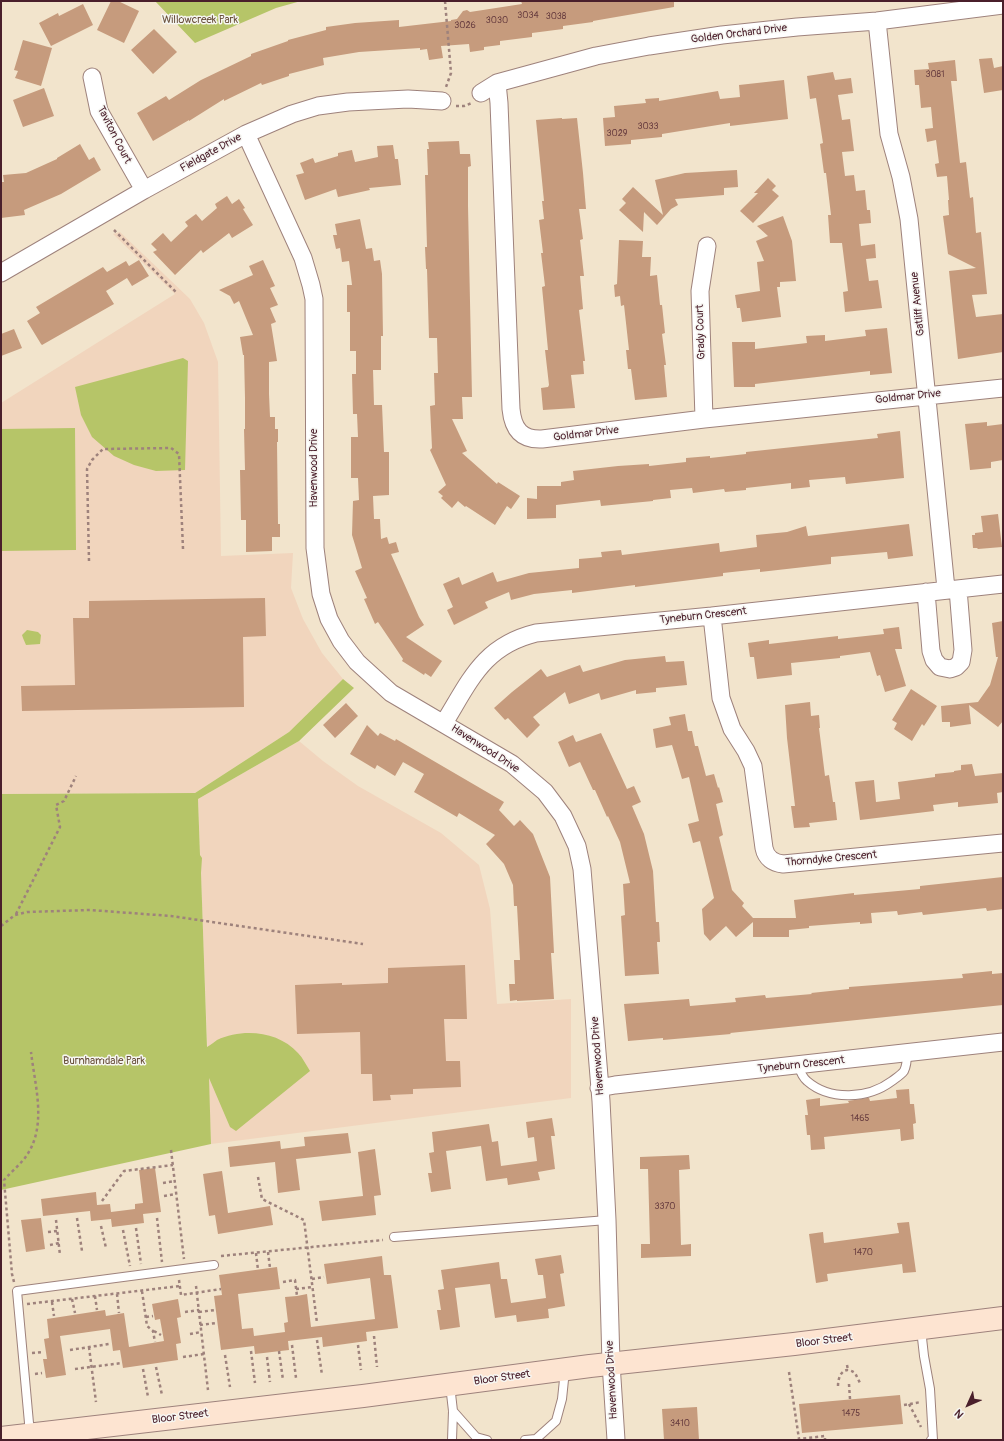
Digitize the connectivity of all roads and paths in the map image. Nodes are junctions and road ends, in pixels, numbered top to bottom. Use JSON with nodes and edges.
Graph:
{"nodes":[{"id":1,"x":445,"y":1,"type":"edge"},
{"id":2,"x":1003,"y":5,"type":"edge"},
{"id":3,"x":877,"y":21,"type":"junction"},
{"id":4,"x":92,"y":77,"type":"dead end"},
{"id":5,"x":497,"y":83,"type":"junction"},
{"id":6,"x":481,"y":93,"type":"joint"},
{"id":7,"x":442,"y":101,"type":"junction"},
{"id":8,"x":246,"y":134,"type":"junction"},
{"id":9,"x":144,"y":190,"type":"junction"},
{"id":10,"x":114,"y":230,"type":"dead end"},
{"id":11,"x":706,"y":246,"type":"dead end"},
{"id":12,"x":1,"y":273,"type":"edge"},
{"id":13,"x":177,"y":293,"type":"dead end"},
{"id":14,"x":1003,"y":388,"type":"edge"},
{"id":15,"x":927,"y":395,"type":"junction"},
{"id":16,"x":704,"y":419,"type":"junction"},
{"id":17,"x":183,"y":549,"type":"dead end"},
{"id":18,"x":89,"y":561,"type":"dead end"},
{"id":19,"x":1003,"y":584,"type":"edge"},
{"id":20,"x":952,"y":589,"type":"junction"},
{"id":21,"x":926,"y":592,"type":"junction"},
{"id":22,"x":712,"y":616,"type":"junction"},
{"id":23,"x":444,"y":723,"type":"junction"},
{"id":24,"x":76,"y":776,"type":"dead end"},
{"id":25,"x":1003,"y":843,"type":"edge"},
{"id":26,"x":15,"y":914,"type":"junction"},
{"id":27,"x":1,"y":926,"type":"edge"},
{"id":28,"x":363,"y":944,"type":"dead end"},
{"id":29,"x":1003,"y":1042,"type":"edge"},
{"id":30,"x":31,"y":1052,"type":"dead end"},
{"id":31,"x":907,"y":1053,"type":"junction"},
{"id":32,"x":798,"y":1065,"type":"junction"},
{"id":33,"x":599,"y":1088,"type":"junction"},
{"id":34,"x":171,"y":1150,"type":"dead end"},
{"id":35,"x":173,"y":1164,"type":"junction"},
{"id":36,"x":258,"y":1177,"type":"dead end"},
{"id":37,"x":175,"y":1181,"type":"junction"},
{"id":38,"x":163,"y":1183,"type":"dead end"},
{"id":39,"x":176,"y":1194,"type":"junction"},
{"id":40,"x":164,"y":1196,"type":"dead end"},
{"id":41,"x":102,"y":1201,"type":"dead end"},
{"id":42,"x":77,"y":1218,"type":"dead end"},
{"id":43,"x":157,"y":1218,"type":"dead end"},
{"id":44,"x":56,"y":1220,"type":"dead end"},
{"id":45,"x":607,"y":1220,"type":"junction"},
{"id":46,"x":101,"y":1226,"type":"dead end"},
{"id":47,"x":136,"y":1228,"type":"dead end"},
{"id":48,"x":123,"y":1230,"type":"dead end"},
{"id":49,"x":57,"y":1231,"type":"junction"},
{"id":50,"x":48,"y":1232,"type":"dead end"},
{"id":51,"x":394,"y":1237,"type":"dead end"},
{"id":52,"x":383,"y":1240,"type":"dead end"},
{"id":53,"x":59,"y":1243,"type":"junction"},
{"id":54,"x":50,"y":1245,"type":"dead end"},
{"id":55,"x":106,"y":1248,"type":"dead end"},
{"id":56,"x":308,"y":1248,"type":"junction"},
{"id":57,"x":82,"y":1251,"type":"dead end"},
{"id":58,"x":268,"y":1252,"type":"junction"},
{"id":59,"x":256,"y":1253,"type":"junction"},
{"id":60,"x":60,"y":1255,"type":"dead end"},
{"id":61,"x":220,"y":1256,"type":"dead end"},
{"id":62,"x":214,"y":1266,"type":"dead end"},
{"id":63,"x":270,"y":1268,"type":"dead end"},
{"id":64,"x":186,"y":1269,"type":"junction"},
{"id":65,"x":177,"y":1270,"type":"junction"},
{"id":66,"x":258,"y":1270,"type":"dead end"},
{"id":67,"x":163,"y":1272,"type":"junction"},
{"id":68,"x":142,"y":1275,"type":"junction"},
{"id":69,"x":132,"y":1276,"type":"junction"},
{"id":70,"x":324,"y":1277,"type":"dead end"},
{"id":71,"x":312,"y":1279,"type":"junction"},
{"id":72,"x":283,"y":1282,"type":"dead end"},
{"id":73,"x":180,"y":1286,"type":"junction"},
{"id":74,"x":196,"y":1286,"type":"dead end"},
{"id":75,"x":313,"y":1287,"type":"junction"},
{"id":76,"x":222,"y":1289,"type":"dead end"},
{"id":77,"x":296,"y":1289,"type":"junction"},
{"id":78,"x":17,"y":1290,"type":"junction"},
{"id":79,"x":142,"y":1291,"type":"junction"},
{"id":80,"x":196,"y":1293,"type":"junction"},
{"id":81,"x":117,"y":1294,"type":"junction"},
{"id":82,"x":95,"y":1296,"type":"junction"},
{"id":83,"x":297,"y":1296,"type":"dead end"},
{"id":84,"x":72,"y":1299,"type":"junction"},
{"id":85,"x":52,"y":1302,"type":"junction"},
{"id":86,"x":18,"y":1306,"type":"junction"},
{"id":87,"x":97,"y":1310,"type":"dead end"},
{"id":88,"x":215,"y":1310,"type":"dead end"},
{"id":89,"x":199,"y":1311,"type":"junction"},
{"id":90,"x":185,"y":1312,"type":"dead end"},
{"id":91,"x":75,"y":1313,"type":"dead end"},
{"id":92,"x":119,"y":1313,"type":"dead end"},
{"id":93,"x":54,"y":1316,"type":"dead end"},
{"id":94,"x":153,"y":1316,"type":"dead end"},
{"id":95,"x":146,"y":1317,"type":"junction"},
{"id":96,"x":1003,"y":1318,"type":"edge"},
{"id":97,"x":216,"y":1323,"type":"dead end"},
{"id":98,"x":317,"y":1323,"type":"dead end"},
{"id":99,"x":200,"y":1325,"type":"junction"},
{"id":100,"x":921,"y":1328,"type":"junction"},
{"id":101,"x":153,"y":1331,"type":"junction"},
{"id":102,"x":201,"y":1332,"type":"junction"},
{"id":103,"x":190,"y":1334,"type":"dead end"},
{"id":104,"x":161,"y":1335,"type":"dead end"},
{"id":105,"x":374,"y":1336,"type":"dead end"},
{"id":106,"x":317,"y":1340,"type":"dead end"},
{"id":107,"x":155,"y":1342,"type":"dead end"},
{"id":108,"x":109,"y":1344,"type":"dead end"},
{"id":109,"x":292,"y":1345,"type":"dead end"},
{"id":110,"x":358,"y":1345,"type":"dead end"},
{"id":111,"x":89,"y":1347,"type":"junction"},
{"id":112,"x":70,"y":1350,"type":"dead end"},
{"id":113,"x":251,"y":1351,"type":"dead end"},
{"id":114,"x":279,"y":1352,"type":"dead end"},
{"id":115,"x":204,"y":1354,"type":"junction"},
{"id":116,"x":225,"y":1355,"type":"dead end"},
{"id":117,"x":183,"y":1357,"type":"dead end"},
{"id":118,"x":267,"y":1357,"type":"dead end"},
{"id":119,"x":122,"y":1363,"type":"dead end"},
{"id":120,"x":611,"y":1363,"type":"junction"},
{"id":121,"x":847,"y":1365,"type":"dead end"},
{"id":122,"x":92,"y":1367,"type":"junction"},
{"id":123,"x":156,"y":1367,"type":"dead end"},
{"id":124,"x":377,"y":1367,"type":"dead end"},
{"id":125,"x":75,"y":1369,"type":"dead end"},
{"id":126,"x":143,"y":1369,"type":"dead end"},
{"id":127,"x":361,"y":1370,"type":"dead end"},
{"id":128,"x":565,"y":1370,"type":"junction"},
{"id":129,"x":848,"y":1370,"type":"junction"},
{"id":130,"x":789,"y":1372,"type":"dead end"},
{"id":131,"x":322,"y":1375,"type":"dead end"},
{"id":132,"x":296,"y":1378,"type":"dead end"},
{"id":133,"x":283,"y":1380,"type":"dead end"},
{"id":134,"x":270,"y":1382,"type":"dead end"},
{"id":135,"x":255,"y":1383,"type":"dead end"},
{"id":136,"x":860,"y":1383,"type":"dead end"},
{"id":137,"x":849,"y":1384,"type":"dead end"},
{"id":138,"x":450,"y":1385,"type":"junction"},
{"id":139,"x":838,"y":1386,"type":"dead end"},
{"id":140,"x":230,"y":1387,"type":"dead end"},
{"id":141,"x":208,"y":1390,"type":"dead end"},
{"id":142,"x":162,"y":1395,"type":"dead end"},
{"id":143,"x":148,"y":1397,"type":"dead end"},
{"id":144,"x":850,"y":1399,"type":"dead end"},
{"id":145,"x":931,"y":1400,"type":"junction"},
{"id":146,"x":96,"y":1402,"type":"dead end"},
{"id":147,"x":909,"y":1404,"type":"junction"},
{"id":148,"x":904,"y":1405,"type":"dead end"},
{"id":149,"x":453,"y":1411,"type":"junction"},
{"id":150,"x":922,"y":1428,"type":"dead end"},
{"id":151,"x":30,"y":1434,"type":"junction"},
{"id":152,"x":1,"y":1438,"type":"edge"},
{"id":153,"x":452,"y":1440,"type":"edge"},
{"id":154,"x":487,"y":1440,"type":"edge"},
{"id":155,"x":525,"y":1440,"type":"edge"},
{"id":156,"x":616,"y":1440,"type":"edge"},
{"id":157,"x":826,"y":1440,"type":"edge"},
{"id":158,"x":931,"y":1440,"type":"edge"}],
"edges":[{"from":1,"to":7,"type":"path"},
{"from":2,"to":3,"type":"street","name":"Golden Orchard Drive"},
{"from":3,"to":5,"type":"street","name":"Golden Orchard Drive"},
{"from":3,"to":15,"type":"street","name":"Gatliff Avenue"},
{"from":4,"to":9,"type":"street","name":"Taviton Court"},
{"from":5,"to":6,"type":"street","name":"Golden Orchard Drive"},
{"from":5,"to":16,"type":"street","name":"Goldmar Drive"},
{"from":6,"to":7,"type":"path"},
{"from":7,"to":8,"type":"street","name":"Fieldgate Drive"},
{"from":8,"to":9,"type":"street","name":"Fieldgate Drive"},
{"from":8,"to":23,"type":"street","name":"Havenwood Drive"},
{"from":9,"to":12,"type":"street","name":"Fieldgate Drive"},
{"from":10,"to":13,"type":"path"},
{"from":11,"to":16,"type":"street","name":"Grady Court"},
{"from":14,"to":15,"type":"street","name":"Goldmar Drive"},
{"from":15,"to":16,"type":"street","name":"Goldmar Drive"},
{"from":15,"to":20,"type":"street","name":"Gatliff Avenue"},
{"from":17,"to":18,"type":"path"},
{"from":19,"to":20,"type":"street","name":"Tyneburn Crescent"},
{"from":20,"to":21,"type":"street","name":"Tyneburn Crescent"},
{"from":20,"to":21,"type":"street","name":"Gatliff Avenue"},
{"from":21,"to":22,"type":"street","name":"Tyneburn Crescent"},
{"from":22,"to":23,"type":"street","name":"Tyneburn Crescent"},
{"from":22,"to":25,"type":"street","name":"Thorndyke Crescent"},
{"from":23,"to":33,"type":"street","name":"Havenwood Drive"},
{"from":24,"to":26,"type":"path"},
{"from":26,"to":27,"type":"path"},
{"from":26,"to":28,"type":"path"},
{"from":29,"to":31,"type":"street","name":"Tyneburn Crescent"},
{"from":30,"to":78,"type":"path"},
{"from":31,"to":32,"type":"street","name":"Tyneburn Crescent"},
{"from":31,"to":32,"type":"lane"},
{"from":32,"to":33,"type":"street","name":"Tyneburn Crescent"},
{"from":33,"to":45,"type":"street","name":"Havenwood Drive"},
{"from":34,"to":35,"type":"path"},
{"from":35,"to":37,"type":"path"},
{"from":35,"to":41,"type":"path"},
{"from":36,"to":56,"type":"path"},
{"from":37,"to":38,"type":"path"},
{"from":37,"to":39,"type":"path"},
{"from":39,"to":40,"type":"path"},
{"from":39,"to":64,"type":"path"},
{"from":42,"to":57,"type":"path"},
{"from":43,"to":67,"type":"path"},
{"from":44,"to":49,"type":"path"},
{"from":45,"to":51,"type":"lane"},
{"from":45,"to":120,"type":"street","name":"Havenwood Drive"},
{"from":46,"to":55,"type":"path"},
{"from":47,"to":68,"type":"path"},
{"from":48,"to":69,"type":"path"},
{"from":49,"to":50,"type":"path"},
{"from":49,"to":53,"type":"path"},
{"from":52,"to":56,"type":"path"},
{"from":53,"to":54,"type":"path"},
{"from":53,"to":60,"type":"path"},
{"from":56,"to":58,"type":"path"},
{"from":56,"to":71,"type":"path"},
{"from":58,"to":59,"type":"path"},
{"from":58,"to":63,"type":"path"},
{"from":59,"to":61,"type":"path"},
{"from":59,"to":66,"type":"path"},
{"from":62,"to":64,"type":"lane"},
{"from":64,"to":65,"type":"lane"},
{"from":65,"to":67,"type":"lane"},
{"from":65,"to":73,"type":"path"},
{"from":67,"to":68,"type":"lane"},
{"from":68,"to":69,"type":"lane"},
{"from":69,"to":78,"type":"lane"},
{"from":70,"to":71,"type":"path"},
{"from":71,"to":75,"type":"path"},
{"from":72,"to":77,"type":"path"},
{"from":73,"to":79,"type":"path"},
{"from":73,"to":80,"type":"path"},
{"from":74,"to":80,"type":"path"},
{"from":75,"to":77,"type":"path"},
{"from":75,"to":98,"type":"path"},
{"from":76,"to":80,"type":"path"},
{"from":77,"to":83,"type":"path"},
{"from":78,"to":86,"type":"lane"},
{"from":79,"to":81,"type":"path"},
{"from":79,"to":95,"type":"path"},
{"from":80,"to":89,"type":"path"},
{"from":81,"to":82,"type":"path"},
{"from":81,"to":92,"type":"path"},
{"from":82,"to":84,"type":"path"},
{"from":82,"to":87,"type":"path"},
{"from":84,"to":85,"type":"path"},
{"from":84,"to":91,"type":"path"},
{"from":85,"to":86,"type":"path"},
{"from":85,"to":93,"type":"path"},
{"from":86,"to":151,"type":"lane"},
{"from":88,"to":89,"type":"path"},
{"from":89,"to":90,"type":"path"},
{"from":89,"to":99,"type":"path"},
{"from":94,"to":95,"type":"path"},
{"from":95,"to":101,"type":"path"},
{"from":96,"to":100,"type":"main road","name":"Bloor Street"},
{"from":97,"to":99,"type":"path"},
{"from":99,"to":102,"type":"path"},
{"from":100,"to":120,"type":"main road","name":"Bloor Street"},
{"from":100,"to":145,"type":"lane"},
{"from":101,"to":104,"type":"path"},
{"from":101,"to":107,"type":"path"},
{"from":102,"to":103,"type":"path"},
{"from":102,"to":115,"type":"path"},
{"from":105,"to":124,"type":"path"},
{"from":106,"to":131,"type":"path"},
{"from":108,"to":111,"type":"path"},
{"from":109,"to":132,"type":"path"},
{"from":110,"to":127,"type":"path"},
{"from":111,"to":112,"type":"path"},
{"from":111,"to":122,"type":"path"},
{"from":113,"to":135,"type":"path"},
{"from":114,"to":133,"type":"path"},
{"from":115,"to":117,"type":"path"},
{"from":115,"to":141,"type":"path"},
{"from":116,"to":140,"type":"path"},
{"from":118,"to":134,"type":"path"},
{"from":119,"to":122,"type":"path"},
{"from":120,"to":128,"type":"main road","name":"Bloor Street"},
{"from":120,"to":156,"type":"street","name":"Havenwood Drive"},
{"from":121,"to":129,"type":"path"},
{"from":122,"to":125,"type":"path"},
{"from":122,"to":146,"type":"path"},
{"from":123,"to":142,"type":"path"},
{"from":126,"to":143,"type":"path"},
{"from":128,"to":138,"type":"main road","name":"Bloor Street"},
{"from":128,"to":155,"type":"lane"},
{"from":129,"to":136,"type":"path"},
{"from":129,"to":139,"type":"path"},
{"from":130,"to":157,"type":"path"},
{"from":137,"to":144,"type":"path"},
{"from":138,"to":149,"type":"lane"},
{"from":138,"to":151,"type":"main road","name":"Bloor Street"},
{"from":145,"to":147,"type":"path"},
{"from":145,"to":158,"type":"lane"},
{"from":147,"to":148,"type":"path"},
{"from":147,"to":150,"type":"path"},
{"from":149,"to":153,"type":"lane"},
{"from":149,"to":154,"type":"lane"},
{"from":151,"to":152,"type":"main road","name":"Bloor Street"}]}
